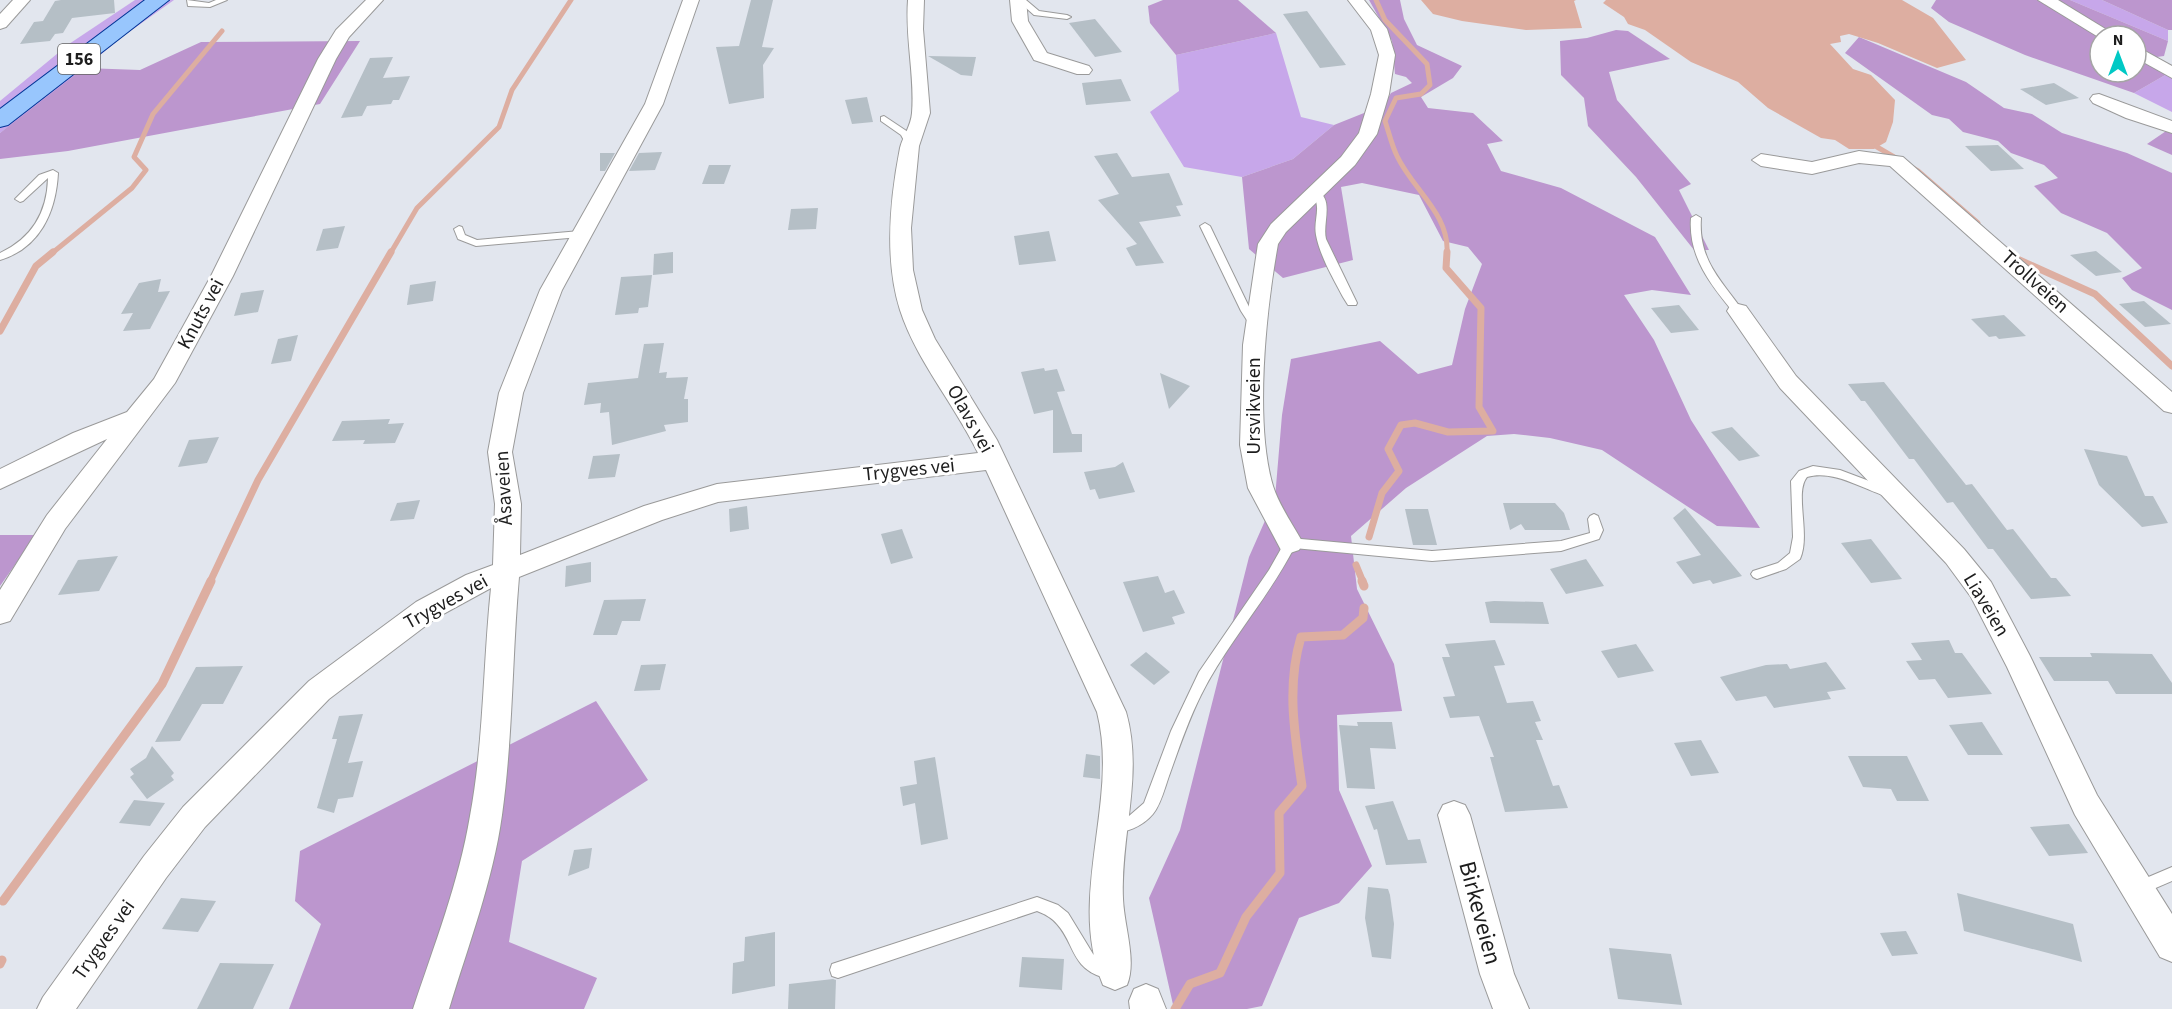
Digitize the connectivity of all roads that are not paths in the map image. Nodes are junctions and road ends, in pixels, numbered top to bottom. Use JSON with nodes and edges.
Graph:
{"nodes":[{"id":1,"x":22,"y":0,"type":"edge"},
{"id":2,"x":159,"y":0,"type":"edge"},
{"id":3,"x":191,"y":0,"type":"edge"},
{"id":4,"x":223,"y":0,"type":"edge"},
{"id":5,"x":375,"y":0,"type":"edge"},
{"id":6,"x":691,"y":0,"type":"edge"},
{"id":7,"x":916,"y":0,"type":"edge"},
{"id":8,"x":1019,"y":0,"type":"edge"},
{"id":9,"x":1356,"y":0,"type":"edge"},
{"id":10,"x":2046,"y":0,"type":"edge"},
{"id":11,"x":1067,"y":17,"type":"dead end"},
{"id":12,"x":0,"y":24,"type":"edge"},
{"id":13,"x":2088,"y":24,"type":"edge"},
{"id":14,"x":2148,"y":58,"type":"edge"},
{"id":15,"x":1083,"y":70,"type":"dead end"},
{"id":16,"x":2172,"y":73,"type":"edge"},
{"id":17,"x":2099,"y":99,"type":"dead end"},
{"id":18,"x":884,"y":119,"type":"dead end"},
{"id":19,"x":0,"y":120,"type":"edge"},
{"id":20,"x":2172,"y":128,"type":"edge"},
{"id":21,"x":910,"y":144,"type":"junction"},
{"id":22,"x":1761,"y":160,"type":"dead end"},
{"id":23,"x":1316,"y":193,"type":"junction"},
{"id":24,"x":20,"y":199,"type":"dead end"},
{"id":25,"x":1696,"y":218,"type":"dead end"},
{"id":26,"x":1205,"y":226,"type":"dead end"},
{"id":27,"x":459,"y":229,"type":"dead end"},
{"id":28,"x":580,"y":234,"type":"junction"},
{"id":29,"x":0,"y":257,"type":"edge"},
{"id":30,"x":1352,"y":303,"type":"dead end"},
{"id":31,"x":1738,"y":311,"type":"joint"},
{"id":32,"x":1257,"y":327,"type":"junction"},
{"id":33,"x":2172,"y":405,"type":"edge"},
{"id":34,"x":133,"y":419,"type":"junction"},
{"id":35,"x":993,"y":460,"type":"junction"},
{"id":36,"x":0,"y":480,"type":"edge"},
{"id":37,"x":1901,"y":498,"type":"junction"},
{"id":38,"x":1594,"y":519,"type":"dead end"},
{"id":39,"x":1290,"y":543,"type":"junction"},
{"id":40,"x":506,"y":571,"type":"junction"},
{"id":41,"x":1757,"y":574,"type":"dead end"},
{"id":42,"x":0,"y":613,"type":"edge"},
{"id":43,"x":1454,"y":815,"type":"dead end"},
{"id":44,"x":1114,"y":825,"type":"junction"},
{"id":45,"x":2172,"y":874,"type":"edge"},
{"id":46,"x":2136,"y":889,"type":"junction"},
{"id":47,"x":2172,"y":945,"type":"edge"},
{"id":48,"x":838,"y":970,"type":"dead end"},
{"id":49,"x":1115,"y":973,"type":"joint"},
{"id":50,"x":55,"y":1009,"type":"edge"},
{"id":51,"x":431,"y":1009,"type":"edge"},
{"id":52,"x":1511,"y":1009,"type":"edge"}],
"edges":[{"from":1,"to":12,"type":"street"},
{"from":2,"to":19,"type":"main road","number":"156"},
{"from":3,"to":4,"type":"lane"},
{"from":5,"to":34,"type":"street","name":"Knuts vei"},
{"from":6,"to":28,"type":"street","name":"Åsaveien"},
{"from":7,"to":21,"type":"street","name":"Olavs vei"},
{"from":8,"to":11,"type":"lane"},
{"from":8,"to":15,"type":"street"},
{"from":9,"to":23,"type":"street","name":"Ursvikveien"},
{"from":10,"to":13,"type":"street"},
{"from":14,"to":16,"type":"street"},
{"from":17,"to":20,"type":"street"},
{"from":18,"to":21,"type":"lane"},
{"from":21,"to":35,"type":"street","name":"Olavs vei"},
{"from":22,"to":33,"type":"street","name":"Trollveien"},
{"from":23,"to":30,"type":"lane"},
{"from":23,"to":32,"type":"street","name":"Ursvikveien"},
{"from":24,"to":29,"type":"lane"},
{"from":25,"to":31,"type":"lane"},
{"from":26,"to":32,"type":"lane"},
{"from":27,"to":28,"type":"lane"},
{"from":28,"to":40,"type":"street","name":"Åsaveien"},
{"from":31,"to":37,"type":"street","name":"Liaveien"},
{"from":32,"to":39,"type":"street","name":"Ursvikveien"},
{"from":34,"to":36,"type":"street"},
{"from":34,"to":42,"type":"street","name":"Knuts vei"},
{"from":35,"to":40,"type":"street","name":"Trygves vei"},
{"from":35,"to":44,"type":"street","name":"Olavs vei"},
{"from":37,"to":41,"type":"lane"},
{"from":37,"to":46,"type":"street","name":"Liaveien"},
{"from":38,"to":39,"type":"lane"},
{"from":39,"to":44,"type":"lane"},
{"from":40,"to":50,"type":"street","name":"Trygves vei"},
{"from":40,"to":51,"type":"street","name":"Åsaveien"},
{"from":43,"to":52,"type":"street","name":"Birkeveien"},
{"from":44,"to":49,"type":"street"},
{"from":45,"to":46,"type":"lane"},
{"from":46,"to":47,"type":"street","name":"Liaveien"},
{"from":48,"to":49,"type":"lane"}]}
